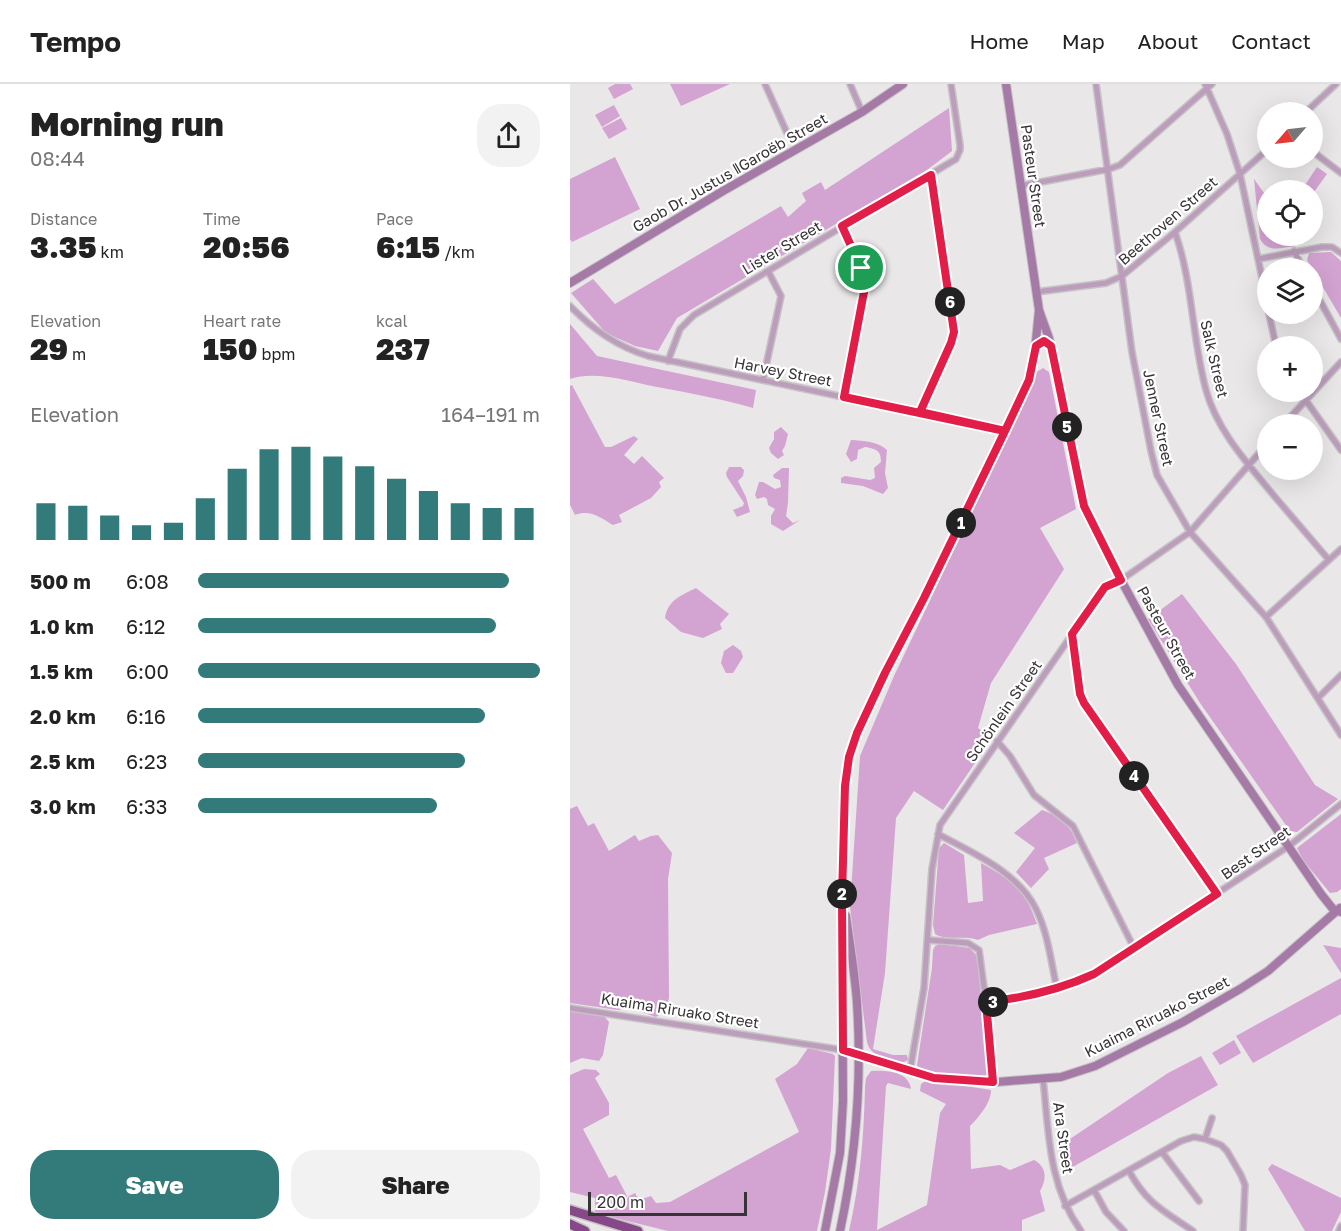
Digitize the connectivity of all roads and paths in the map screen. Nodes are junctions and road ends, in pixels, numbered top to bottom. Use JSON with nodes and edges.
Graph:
{"nodes":[{"id":1,"x":765,"y":84,"type":"edge"},
{"id":2,"x":850,"y":84,"type":"edge"},
{"id":3,"x":903,"y":84,"type":"edge"},
{"id":4,"x":951,"y":84,"type":"edge"},
{"id":5,"x":1006,"y":84,"type":"edge"},
{"id":6,"x":1096,"y":84,"type":"edge"},
{"id":7,"x":1212,"y":84,"type":"edge"},
{"id":8,"x":1336,"y":84,"type":"edge"},
{"id":9,"x":1206,"y":87,"type":"edge"},
{"id":10,"x":1317,"y":102,"type":"edge"},
{"id":11,"x":862,"y":112,"type":"junction"},
{"id":12,"x":787,"y":133,"type":"dead end"},
{"id":13,"x":1257,"y":159,"type":"edge"},
{"id":14,"x":1323,"y":160,"type":"edge"},
{"id":15,"x":1109,"y":170,"type":"junction"},
{"id":16,"x":1341,"y":173,"type":"edge"},
{"id":17,"x":1240,"y":174,"type":"junction"},
{"id":18,"x":931,"y":175,"type":"junction"},
{"id":19,"x":1020,"y":186,"type":"junction"},
{"id":20,"x":842,"y":226,"type":"junction"},
{"id":21,"x":1175,"y":232,"type":"junction"},
{"id":22,"x":1294,"y":252,"type":"junction"},
{"id":23,"x":1341,"y":253,"type":"edge"},
{"id":24,"x":1258,"y":258,"type":"edge"},
{"id":25,"x":1263,"y":258,"type":"edge"},
{"id":26,"x":1297,"y":258,"type":"edge"},
{"id":27,"x":768,"y":271,"type":"junction"},
{"id":28,"x":1122,"y":276,"type":"junction"},
{"id":29,"x":570,"y":284,"type":"edge"},
{"id":30,"x":1036,"y":292,"type":"junction"},
{"id":31,"x":570,"y":306,"type":"edge"},
{"id":32,"x":1323,"y":306,"type":"edge"},
{"id":33,"x":1039,"y":310,"type":"junction"},
{"id":34,"x":1341,"y":339,"type":"edge"},
{"id":35,"x":1036,"y":346,"type":"junction"},
{"id":36,"x":1051,"y":346,"type":"junction"},
{"id":37,"x":668,"y":361,"type":"junction"},
{"id":38,"x":1341,"y":362,"type":"edge"},
{"id":39,"x":763,"y":380,"type":"junction"},
{"id":40,"x":1323,"y":381,"type":"edge"},
{"id":41,"x":844,"y":397,"type":"junction"},
{"id":42,"x":1303,"y":402,"type":"edge"},
{"id":43,"x":1306,"y":402,"type":"edge"},
{"id":44,"x":920,"y":412,"type":"junction"},
{"id":45,"x":1293,"y":414,"type":"edge"},
{"id":46,"x":1005,"y":431,"type":"junction"},
{"id":47,"x":1341,"y":450,"type":"edge"},
{"id":48,"x":1257,"y":455,"type":"edge"},
{"id":49,"x":1248,"y":465,"type":"junction"},
{"id":50,"x":1190,"y":532,"type":"junction"},
{"id":51,"x":1341,"y":549,"type":"edge"},
{"id":52,"x":1329,"y":560,"type":"junction"},
{"id":53,"x":1121,"y":580,"type":"junction"},
{"id":54,"x":924,"y":598,"type":"junction"},
{"id":55,"x":1266,"y":617,"type":"junction"},
{"id":56,"x":1072,"y":634,"type":"junction"},
{"id":57,"x":1341,"y":675,"type":"edge"},
{"id":58,"x":1318,"y":698,"type":"junction"},
{"id":59,"x":1341,"y":735,"type":"edge"},
{"id":60,"x":997,"y":741,"type":"junction"},
{"id":61,"x":1341,"y":804,"type":"edge"},
{"id":62,"x":938,"y":834,"type":"junction"},
{"id":63,"x":1289,"y":846,"type":"junction"},
{"id":64,"x":1217,"y":894,"type":"junction"},
{"id":65,"x":1340,"y":910,"type":"edge"},
{"id":66,"x":928,"y":940,"type":"junction"},
{"id":67,"x":1134,"y":948,"type":"junction"},
{"id":68,"x":1057,"y":989,"type":"junction"},
{"id":69,"x":986,"y":1002,"type":"junction"},
{"id":70,"x":570,"y":1008,"type":"edge"},
{"id":71,"x":843,"y":1050,"type":"junction"},
{"id":72,"x":858,"y":1055,"type":"junction"},
{"id":73,"x":910,"y":1071,"type":"junction"},
{"id":74,"x":1043,"y":1079,"type":"junction"},
{"id":75,"x":993,"y":1082,"type":"junction"},
{"id":76,"x":1212,"y":1118,"type":"dead end"},
{"id":77,"x":1205,"y":1139,"type":"junction"},
{"id":78,"x":1162,"y":1152,"type":"junction"},
{"id":79,"x":1129,"y":1171,"type":"junction"},
{"id":80,"x":1094,"y":1190,"type":"junction"},
{"id":81,"x":1199,"y":1201,"type":"dead end"},
{"id":82,"x":1065,"y":1206,"type":"junction"},
{"id":83,"x":570,"y":1210,"type":"edge"},
{"id":84,"x":570,"y":1224,"type":"edge"},
{"id":85,"x":1341,"y":1226,"type":"edge"},
{"id":86,"x":585,"y":1231,"type":"edge"},
{"id":87,"x":638,"y":1231,"type":"edge"},
{"id":88,"x":825,"y":1231,"type":"edge"},
{"id":89,"x":840,"y":1231,"type":"edge"},
{"id":90,"x":1081,"y":1231,"type":"edge"},
{"id":91,"x":1124,"y":1231,"type":"edge"},
{"id":92,"x":1193,"y":1231,"type":"edge"},
{"id":93,"x":1243,"y":1231,"type":"edge"},
{"id":94,"x":1339,"y":1231,"type":"edge"}],
"edges":[{"from":1,"to":12,"type":"street"},
{"from":2,"to":11,"type":"street"},
{"from":3,"to":11,"type":"main road","name":"Gaob Dr. Justus ǁGaroëb Street"},
{"from":4,"to":18,"type":"street","name":"Lister Street"},
{"from":5,"to":19,"type":"main road","name":"Pasteur Street"},
{"from":6,"to":15,"type":"street","name":"Jenner Street"},
{"from":7,"to":9,"type":"street"},
{"from":8,"to":10,"type":"street"},
{"from":9,"to":15,"type":"street"},
{"from":9,"to":17,"type":"street"},
{"from":11,"to":29,"type":"main road","name":"Gaob Dr. Justus ǁGaroëb Street"},
{"from":13,"to":17,"type":"street","name":"Beethoven Street"},
{"from":14,"to":16,"type":"street"},
{"from":15,"to":19,"type":"street"},
{"from":15,"to":28,"type":"street","name":"Jenner Street"},
{"from":17,"to":21,"type":"street","name":"Beethoven Street"},
{"from":17,"to":24,"type":"street"},
{"from":18,"to":20,"type":"street","name":"Lister Street"},
{"from":18,"to":44,"type":"street"},
{"from":19,"to":30,"type":"main road","name":"Pasteur Street"},
{"from":20,"to":27,"type":"street","name":"Lister Street"},
{"from":20,"to":41,"type":"street"},
{"from":21,"to":28,"type":"street","name":"Beethoven Street"},
{"from":21,"to":49,"type":"street","name":"Salk Street"},
{"from":22,"to":23,"type":"street"},
{"from":22,"to":25,"type":"street"},
{"from":22,"to":26,"type":"street"},
{"from":27,"to":37,"type":"street","name":"Lister Street"},
{"from":27,"to":39,"type":"street"},
{"from":28,"to":30,"type":"street","name":"Beethoven Street"},
{"from":28,"to":50,"type":"street","name":"Jenner Street"},
{"from":30,"to":33,"type":"main road","name":"Pasteur Street"},
{"from":31,"to":37,"type":"street","name":"Harvey Street"},
{"from":32,"to":34,"type":"street"},
{"from":33,"to":35,"type":"main road"},
{"from":33,"to":36,"type":"main road","name":"Pasteur Street"},
{"from":35,"to":36,"type":"main road"},
{"from":35,"to":46,"type":"main road"},
{"from":36,"to":53,"type":"main road","name":"Pasteur Street"},
{"from":37,"to":39,"type":"street","name":"Harvey Street"},
{"from":38,"to":40,"type":"street"},
{"from":39,"to":41,"type":"street","name":"Harvey Street"},
{"from":41,"to":44,"type":"street","name":"Harvey Street"},
{"from":42,"to":45,"type":"street"},
{"from":43,"to":47,"type":"street"},
{"from":44,"to":46,"type":"street","name":"Harvey Street"},
{"from":46,"to":54,"type":"main road"},
{"from":48,"to":49,"type":"street","name":"Schönlein Street"},
{"from":49,"to":50,"type":"street","name":"Schönlein Street"},
{"from":49,"to":52,"type":"street","name":"Salk Street"},
{"from":50,"to":53,"type":"street","name":"Schönlein Street"},
{"from":50,"to":55,"type":"street","name":"Jenner Street"},
{"from":51,"to":52,"type":"street"},
{"from":52,"to":55,"type":"street"},
{"from":53,"to":56,"type":"street","name":"Schönlein Street"},
{"from":53,"to":63,"type":"main road","name":"Pasteur Street"},
{"from":54,"to":71,"type":"main road"},
{"from":54,"to":72,"type":"main road"},
{"from":55,"to":58,"type":"street","name":"Jenner Street"},
{"from":56,"to":60,"type":"street","name":"Schönlein Street"},
{"from":56,"to":64,"type":"street"},
{"from":57,"to":58,"type":"street"},
{"from":58,"to":59,"type":"street","name":"Jenner Street"},
{"from":60,"to":62,"type":"street","name":"Schönlein Street"},
{"from":60,"to":67,"type":"street"},
{"from":61,"to":63,"type":"street","name":"Best Street"},
{"from":62,"to":66,"type":"street","name":"Schönlein Street"},
{"from":62,"to":68,"type":"street"},
{"from":63,"to":64,"type":"street","name":"Best Street"},
{"from":63,"to":65,"type":"main road","name":"Pasteur Street"},
{"from":64,"to":67,"type":"street","name":"Best Street"},
{"from":65,"to":74,"type":"main road","name":"Kuaima Riruako Street"},
{"from":66,"to":69,"type":"street"},
{"from":66,"to":73,"type":"street","name":"Schönlein Street"},
{"from":67,"to":68,"type":"street","name":"Best Street"},
{"from":68,"to":69,"type":"street","name":"Best Street"},
{"from":69,"to":75,"type":"street"},
{"from":70,"to":71,"type":"street","name":"Kuaima Riruako Street"},
{"from":71,"to":72,"type":"main road","name":"Kuaima Riruako Street"},
{"from":71,"to":88,"type":"main road"},
{"from":72,"to":73,"type":"main road","name":"Kuaima Riruako Street"},
{"from":72,"to":89,"type":"main road"},
{"from":73,"to":75,"type":"main road","name":"Kuaima Riruako Street"},
{"from":74,"to":75,"type":"main road","name":"Kuaima Riruako Street"},
{"from":74,"to":82,"type":"street","name":"Ara Street"},
{"from":76,"to":77,"type":"street"},
{"from":77,"to":78,"type":"street"},
{"from":77,"to":93,"type":"street"},
{"from":78,"to":79,"type":"street"},
{"from":78,"to":81,"type":"street"},
{"from":79,"to":80,"type":"street"},
{"from":79,"to":92,"type":"street"},
{"from":80,"to":82,"type":"street"},
{"from":80,"to":91,"type":"street"},
{"from":82,"to":90,"type":"street","name":"Ara Street"},
{"from":83,"to":87,"type":"highway"},
{"from":84,"to":86,"type":"highway"},
{"from":85,"to":94,"type":"street"}]}
